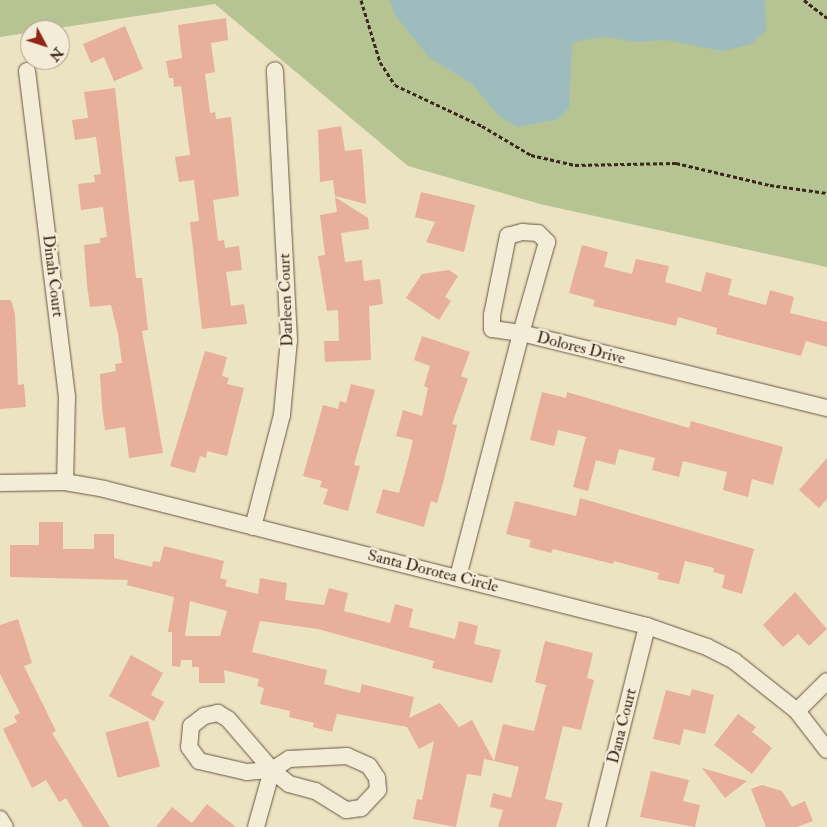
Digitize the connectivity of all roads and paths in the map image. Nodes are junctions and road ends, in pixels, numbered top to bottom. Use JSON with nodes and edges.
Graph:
{"nodes":[{"id":1,"x":361,"y":0,"type":"edge"},
{"id":2,"x":804,"y":0,"type":"edge"},
{"id":3,"x":827,"y":18,"type":"edge"},
{"id":4,"x":275,"y":70,"type":"dead end"},
{"id":5,"x":27,"y":71,"type":"dead end"},
{"id":6,"x":827,"y":193,"type":"edge"},
{"id":7,"x":521,"y":333,"type":"junction"},
{"id":8,"x":827,"y":408,"type":"edge"},
{"id":9,"x":65,"y":482,"type":"junction"},
{"id":10,"x":0,"y":483,"type":"edge"},
{"id":11,"x":253,"y":527,"type":"junction"},
{"id":12,"x":458,"y":577,"type":"junction"},
{"id":13,"x":647,"y":626,"type":"junction"},
{"id":14,"x":827,"y":681,"type":"edge"},
{"id":15,"x":797,"y":711,"type":"junction"},
{"id":16,"x":827,"y":750,"type":"edge"},
{"id":17,"x":272,"y":770,"type":"junction"},
{"id":18,"x":0,"y":819,"type":"edge"},
{"id":19,"x":5,"y":827,"type":"edge"},
{"id":20,"x":256,"y":827,"type":"edge"},
{"id":21,"x":598,"y":827,"type":"edge"}],
"edges":[{"from":1,"to":6,"type":"path"},
{"from":2,"to":3,"type":"path"},
{"from":4,"to":11,"type":"street","name":"Darleen Court"},
{"from":5,"to":9,"type":"street","name":"Dinah Court"},
{"from":7,"to":7,"type":"street"},
{"from":7,"to":8,"type":"street","name":"Dolores Drive"},
{"from":7,"to":12,"type":"street","name":"Dolores Drive"},
{"from":9,"to":10,"type":"street","name":"Santa Dorotea Circle"},
{"from":9,"to":11,"type":"street","name":"Santa Dorotea Circle"},
{"from":11,"to":12,"type":"street","name":"Santa Dorotea Circle"},
{"from":12,"to":13,"type":"street","name":"Santa Dorotea Circle"},
{"from":13,"to":15,"type":"street","name":"Santa Dorotea Circle"},
{"from":13,"to":21,"type":"street","name":"Dana Court"},
{"from":14,"to":15,"type":"street"},
{"from":15,"to":16,"type":"street","name":"Santa Dorotea Circle"},
{"from":17,"to":17,"type":"street"},
{"from":17,"to":17,"type":"street"},
{"from":17,"to":20,"type":"street"},
{"from":18,"to":19,"type":"street"}]}
